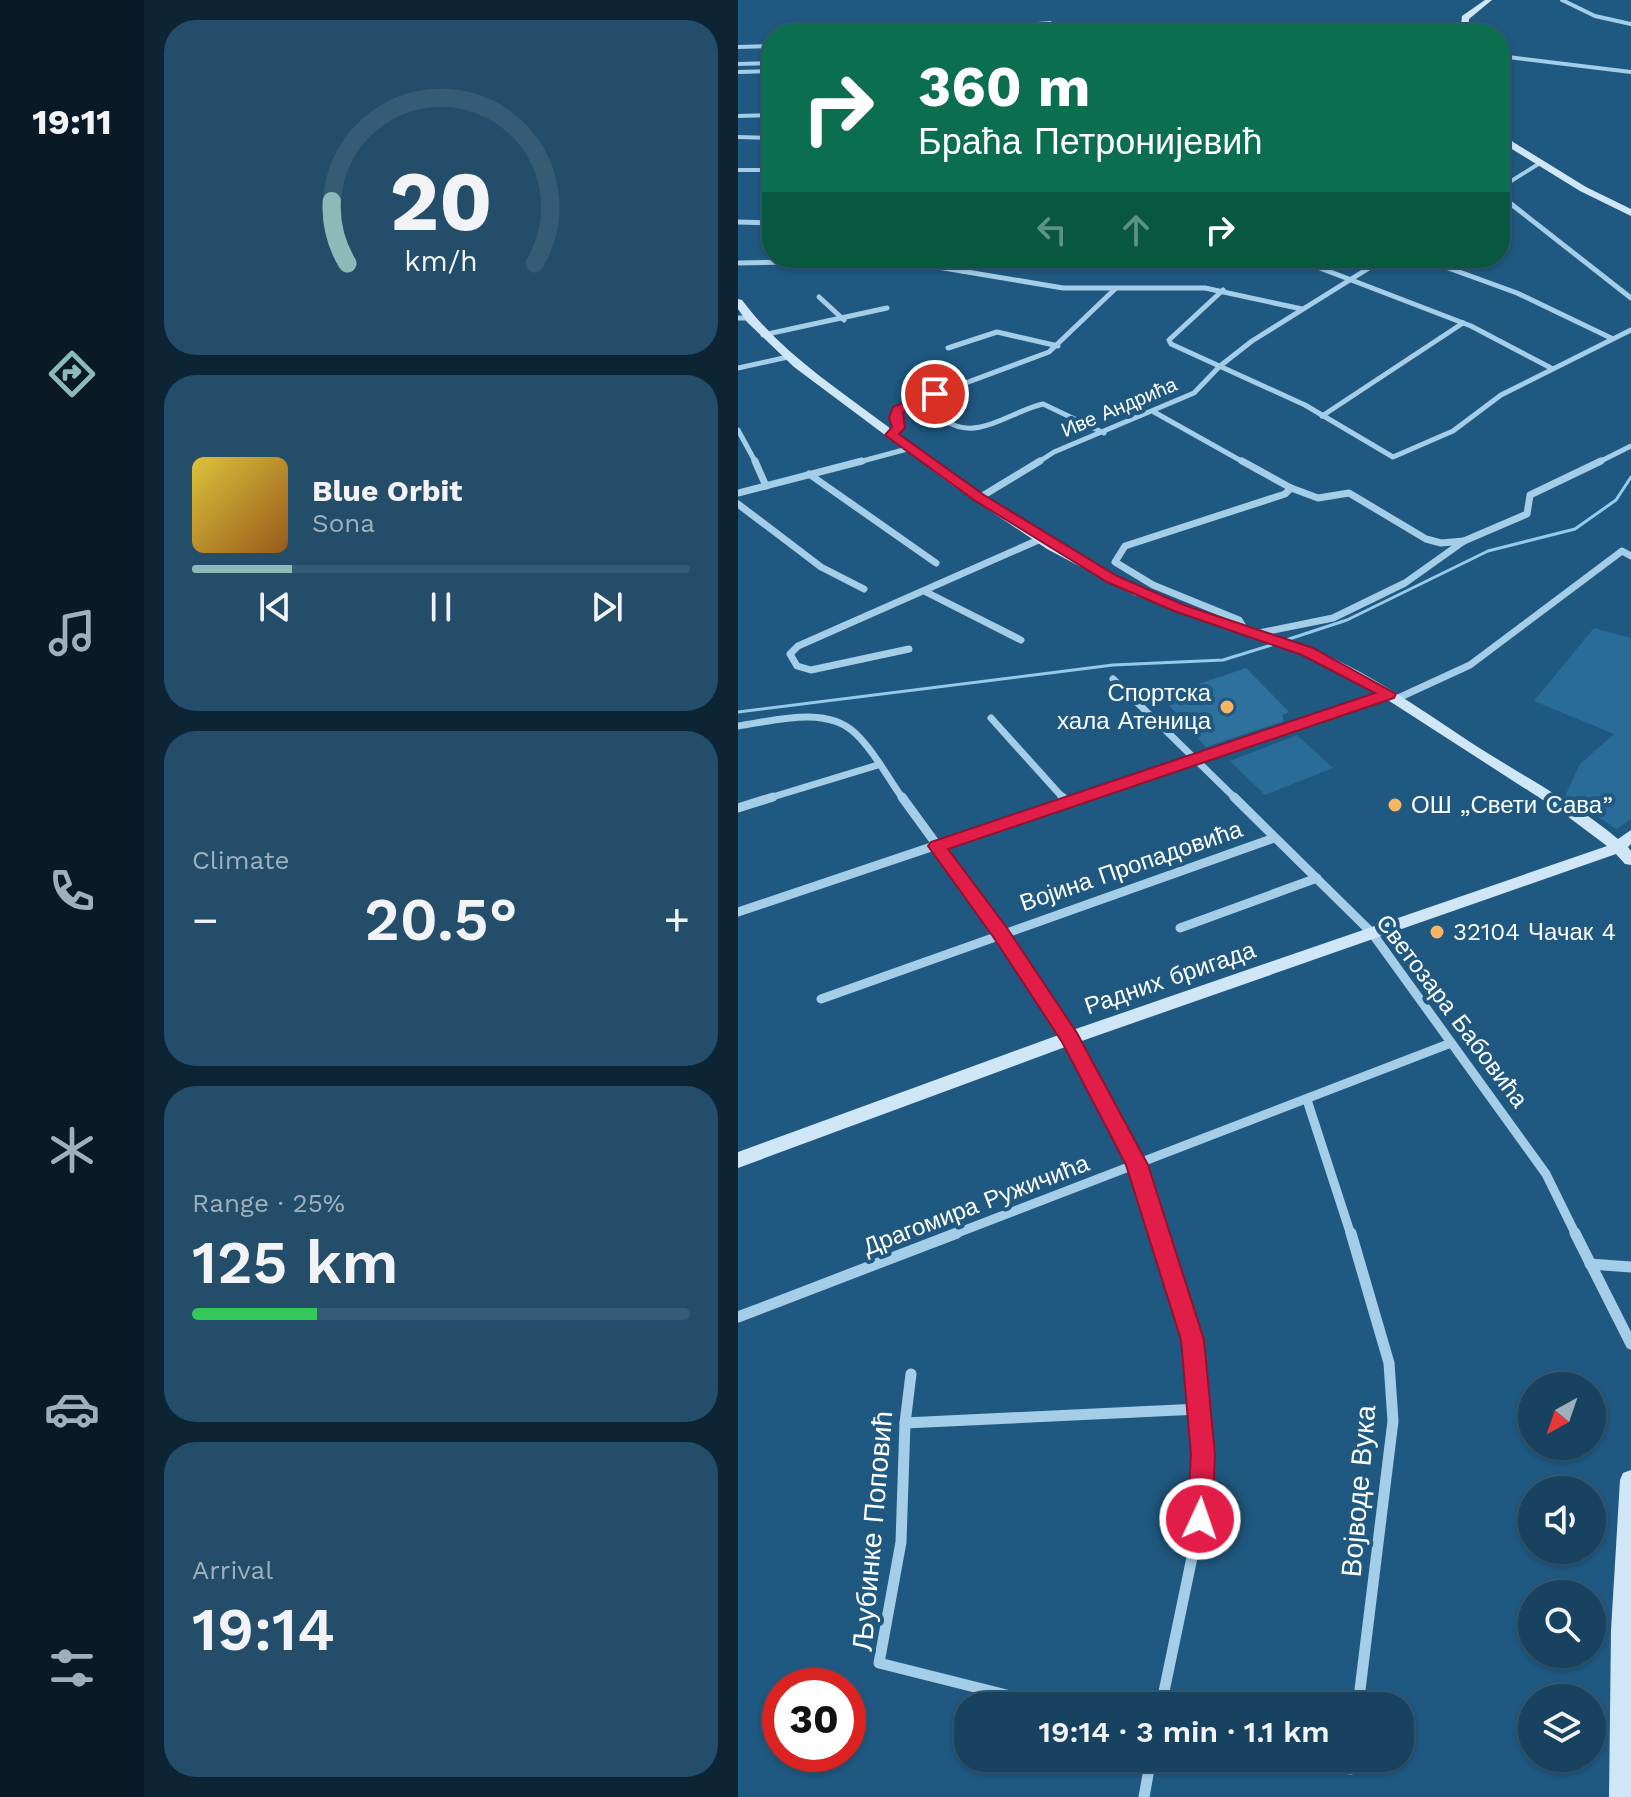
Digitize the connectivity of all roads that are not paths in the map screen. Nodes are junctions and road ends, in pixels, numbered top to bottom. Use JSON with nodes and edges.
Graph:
{"nodes":[{"id":1,"x":1489,"y":0,"type":"edge"},
{"id":2,"x":1562,"y":0,"type":"edge"},
{"id":3,"x":1050,"y":23,"type":"dead end"},
{"id":4,"x":1038,"y":24,"type":"edge"},
{"id":5,"x":1465,"y":24,"type":"edge"},
{"id":6,"x":1631,"y":24,"type":"edge"},
{"id":7,"x":762,"y":46,"type":"edge"},
{"id":8,"x":738,"y":47,"type":"edge"},
{"id":9,"x":1510,"y":57,"type":"edge"},
{"id":10,"x":762,"y":63,"type":"edge"},
{"id":11,"x":738,"y":64,"type":"edge"},
{"id":12,"x":762,"y":71,"type":"edge"},
{"id":13,"x":738,"y":72,"type":"edge"},
{"id":14,"x":1631,"y":72,"type":"edge"},
{"id":15,"x":762,"y":115,"type":"edge"},
{"id":16,"x":738,"y":116,"type":"edge"},
{"id":17,"x":738,"y":137,"type":"edge"},
{"id":18,"x":762,"y":138,"type":"edge"},
{"id":19,"x":1510,"y":144,"type":"edge"},
{"id":20,"x":1540,"y":163,"type":"junction"},
{"id":21,"x":738,"y":170,"type":"edge"},
{"id":22,"x":762,"y":170,"type":"edge"},
{"id":23,"x":1510,"y":182,"type":"edge"},
{"id":24,"x":1510,"y":204,"type":"edge"},
{"id":25,"x":1631,"y":213,"type":"edge"},
{"id":26,"x":738,"y":222,"type":"edge"},
{"id":27,"x":762,"y":223,"type":"edge"},
{"id":28,"x":762,"y":262,"type":"edge"},
{"id":29,"x":738,"y":263,"type":"edge"},
{"id":30,"x":943,"y":268,"type":"edge"},
{"id":31,"x":966,"y":268,"type":"edge"},
{"id":32,"x":1323,"y":268,"type":"edge"},
{"id":33,"x":1368,"y":268,"type":"edge"},
{"id":34,"x":1448,"y":268,"type":"edge"},
{"id":35,"x":963,"y":271,"type":"junction"},
{"id":36,"x":1352,"y":278,"type":"junction"},
{"id":37,"x":1115,"y":289,"type":"junction"},
{"id":38,"x":1223,"y":290,"type":"junction"},
{"id":39,"x":819,"y":297,"type":"dead end"},
{"id":40,"x":1631,"y":298,"type":"edge"},
{"id":41,"x":738,"y":302,"type":"edge"},
{"id":42,"x":887,"y":308,"type":"dead end"},
{"id":43,"x":1302,"y":309,"type":"junction"},
{"id":44,"x":743,"y":318,"type":"edge"},
{"id":45,"x":844,"y":320,"type":"junction"},
{"id":46,"x":1463,"y":323,"type":"junction"},
{"id":47,"x":1631,"y":330,"type":"edge"},
{"id":48,"x":763,"y":335,"type":"junction"},
{"id":49,"x":1611,"y":338,"type":"junction"},
{"id":50,"x":1058,"y":346,"type":"junction"},
{"id":51,"x":948,"y":348,"type":"dead end"},
{"id":52,"x":788,"y":357,"type":"junction"},
{"id":53,"x":1220,"y":366,"type":"junction"},
{"id":54,"x":738,"y":368,"type":"edge"},
{"id":55,"x":1551,"y":368,"type":"junction"},
{"id":56,"x":1154,"y":412,"type":"junction"},
{"id":57,"x":1322,"y":416,"type":"junction"},
{"id":58,"x":946,"y":421,"type":"dead end"},
{"id":59,"x":738,"y":430,"type":"edge"},
{"id":60,"x":1104,"y":433,"type":"junction"},
{"id":61,"x":892,"y":435,"type":"junction"},
{"id":62,"x":1631,"y":446,"type":"edge"},
{"id":63,"x":911,"y":448,"type":"junction"},
{"id":64,"x":809,"y":474,"type":"junction"},
{"id":65,"x":766,"y":486,"type":"junction"},
{"id":66,"x":1291,"y":488,"type":"junction"},
{"id":67,"x":738,"y":493,"type":"edge"},
{"id":68,"x":979,"y":498,"type":"junction"},
{"id":69,"x":738,"y":504,"type":"edge"},
{"id":70,"x":1043,"y":538,"type":"junction"},
{"id":71,"x":1464,"y":541,"type":"junction"},
{"id":72,"x":1631,"y":556,"type":"edge"},
{"id":73,"x":936,"y":563,"type":"dead end"},
{"id":74,"x":864,"y":589,"type":"dead end"},
{"id":75,"x":926,"y":592,"type":"junction"},
{"id":76,"x":1244,"y":628,"type":"junction"},
{"id":77,"x":1262,"y":634,"type":"junction"},
{"id":78,"x":1021,"y":640,"type":"dead end"},
{"id":79,"x":909,"y":649,"type":"dead end"},
{"id":80,"x":1113,"y":679,"type":"dead end"},
{"id":81,"x":1392,"y":696,"type":"junction"},
{"id":82,"x":991,"y":718,"type":"dead end"},
{"id":83,"x":738,"y":726,"type":"edge"},
{"id":84,"x":1196,"y":760,"type":"junction"},
{"id":85,"x":878,"y":765,"type":"junction"},
{"id":86,"x":1068,"y":804,"type":"junction"},
{"id":87,"x":738,"y":808,"type":"edge"},
{"id":88,"x":1631,"y":835,"type":"edge"},
{"id":89,"x":1274,"y":838,"type":"junction"},
{"id":90,"x":937,"y":846,"type":"junction"},
{"id":91,"x":1619,"y":847,"type":"junction"},
{"id":92,"x":1631,"y":860,"type":"edge"},
{"id":93,"x":1317,"y":878,"type":"junction"},
{"id":94,"x":738,"y":912,"type":"edge"},
{"id":95,"x":1180,"y":928,"type":"dead end"},
{"id":96,"x":1001,"y":933,"type":"junction"},
{"id":97,"x":1372,"y":933,"type":"junction"},
{"id":98,"x":821,"y":999,"type":"dead end"},
{"id":99,"x":1070,"y":1038,"type":"junction"},
{"id":100,"x":1451,"y":1043,"type":"junction"},
{"id":101,"x":1307,"y":1100,"type":"junction"},
{"id":102,"x":738,"y":1160,"type":"edge"},
{"id":103,"x":1137,"y":1165,"type":"junction"},
{"id":104,"x":1590,"y":1264,"type":"junction"},
{"id":105,"x":1631,"y":1267,"type":"edge"},
{"id":106,"x":738,"y":1317,"type":"edge"},
{"id":107,"x":1631,"y":1344,"type":"edge"},
{"id":108,"x":911,"y":1374,"type":"dead end"},
{"id":109,"x":1199,"y":1409,"type":"junction"},
{"id":110,"x":905,"y":1423,"type":"junction"},
{"id":111,"x":1631,"y":1480,"type":"edge"},
{"id":112,"x":994,"y":1692,"type":"edge"},
{"id":113,"x":1164,"y":1692,"type":"edge"},
{"id":114,"x":1360,"y":1692,"type":"edge"},
{"id":115,"x":1148,"y":1772,"type":"edge"},
{"id":116,"x":1144,"y":1797,"type":"edge"},
{"id":117,"x":1622,"y":1797,"type":"edge"}],
"edges":[{"from":1,"to":5,"type":"main road"},
{"from":2,"to":6,"type":"street"},
{"from":3,"to":4,"type":"street"},
{"from":7,"to":8,"type":"street"},
{"from":9,"to":14,"type":"street"},
{"from":10,"to":11,"type":"street"},
{"from":12,"to":13,"type":"street"},
{"from":15,"to":16,"type":"street"},
{"from":17,"to":18,"type":"street"},
{"from":19,"to":20,"type":"main road"},
{"from":20,"to":23,"type":"street"},
{"from":20,"to":25,"type":"main road"},
{"from":21,"to":22,"type":"street"},
{"from":24,"to":40,"type":"street"},
{"from":26,"to":27,"type":"street"},
{"from":28,"to":29,"type":"street"},
{"from":30,"to":35,"type":"street"},
{"from":31,"to":35,"type":"street"},
{"from":32,"to":36,"type":"street"},
{"from":33,"to":36,"type":"street","name":"Иве Андрића"},
{"from":34,"to":49,"type":"street"},
{"from":35,"to":37,"type":"street"},
{"from":36,"to":43,"type":"street","name":"Иве Андрића"},
{"from":36,"to":46,"type":"street"},
{"from":37,"to":38,"type":"street"},
{"from":37,"to":50,"type":"street"},
{"from":38,"to":43,"type":"street"},
{"from":38,"to":53,"type":"street"},
{"from":39,"to":45,"type":"street"},
{"from":41,"to":44,"type":"main road"},
{"from":42,"to":45,"type":"street"},
{"from":43,"to":53,"type":"street","name":"Иве Андрића"},
{"from":44,"to":48,"type":"main road"},
{"from":45,"to":48,"type":"street"},
{"from":46,"to":55,"type":"street"},
{"from":46,"to":57,"type":"street"},
{"from":47,"to":49,"type":"street"},
{"from":48,"to":52,"type":"main road"},
{"from":49,"to":55,"type":"street"},
{"from":50,"to":51,"type":"street"},
{"from":50,"to":61,"type":"street"},
{"from":52,"to":54,"type":"street"},
{"from":52,"to":61,"type":"main road"},
{"from":53,"to":56,"type":"street","name":"Иве Андрића"},
{"from":53,"to":57,"type":"street"},
{"from":55,"to":57,"type":"street"},
{"from":56,"to":60,"type":"street","name":"Иве Андрића"},
{"from":56,"to":66,"type":"street"},
{"from":58,"to":60,"type":"street"},
{"from":59,"to":65,"type":"street"},
{"from":60,"to":68,"type":"street","name":"Иве Андрића"},
{"from":61,"to":63,"type":"main road"},
{"from":62,"to":71,"type":"street"},
{"from":63,"to":64,"type":"street"},
{"from":63,"to":68,"type":"main road"},
{"from":64,"to":65,"type":"street"},
{"from":64,"to":73,"type":"street"},
{"from":65,"to":67,"type":"street"},
{"from":66,"to":71,"type":"street"},
{"from":66,"to":76,"type":"street"},
{"from":68,"to":70,"type":"main road"},
{"from":69,"to":74,"type":"street"},
{"from":70,"to":75,"type":"street"},
{"from":70,"to":76,"type":"main road"},
{"from":71,"to":77,"type":"street"},
{"from":72,"to":81,"type":"street"},
{"from":75,"to":78,"type":"street"},
{"from":75,"to":79,"type":"street"},
{"from":76,"to":77,"type":"main road"},
{"from":77,"to":81,"type":"main road"},
{"from":80,"to":84,"type":"street","name":"Светозара Бабовића"},
{"from":81,"to":84,"type":"street"},
{"from":81,"to":91,"type":"main road"},
{"from":82,"to":86,"type":"street"},
{"from":83,"to":85,"type":"street"},
{"from":84,"to":86,"type":"street"},
{"from":84,"to":89,"type":"street","name":"Светозара Бабовића"},
{"from":85,"to":87,"type":"street"},
{"from":85,"to":90,"type":"street"},
{"from":86,"to":90,"type":"street"},
{"from":88,"to":91,"type":"main road"},
{"from":89,"to":93,"type":"street","name":"Светозара Бабовића"},
{"from":89,"to":96,"type":"street","name":"Војина Пропадовића"},
{"from":90,"to":94,"type":"street"},
{"from":90,"to":96,"type":"street"},
{"from":91,"to":92,"type":"main road"},
{"from":91,"to":97,"type":"main road","name":"Радних бригада"},
{"from":93,"to":95,"type":"street"},
{"from":93,"to":97,"type":"street","name":"Светозара Бабовића"},
{"from":96,"to":98,"type":"street","name":"Војина Пропадовића"},
{"from":96,"to":99,"type":"street"},
{"from":97,"to":99,"type":"main road","name":"Радних бригада"},
{"from":97,"to":100,"type":"street","name":"Светозара Бабовића"},
{"from":99,"to":102,"type":"main road","name":"Радних бригада"},
{"from":99,"to":103,"type":"street"},
{"from":100,"to":101,"type":"street","name":"Драгомира Ружичића"},
{"from":100,"to":104,"type":"street","name":"Светозара Бабовића"},
{"from":101,"to":103,"type":"street","name":"Драгомира Ружичића"},
{"from":101,"to":114,"type":"street","name":"Војводе Вука"},
{"from":103,"to":106,"type":"street","name":"Драгомира Ружичића"},
{"from":103,"to":109,"type":"street"},
{"from":104,"to":105,"type":"street"},
{"from":104,"to":107,"type":"street","name":"Светозара Бабовића"},
{"from":108,"to":110,"type":"street","name":"Љубинке Поповић"},
{"from":109,"to":110,"type":"street"},
{"from":109,"to":113,"type":"street"},
{"from":110,"to":112,"type":"street","name":"Љубинке Поповић"},
{"from":111,"to":117,"type":"main road"},
{"from":115,"to":116,"type":"street"}]}
